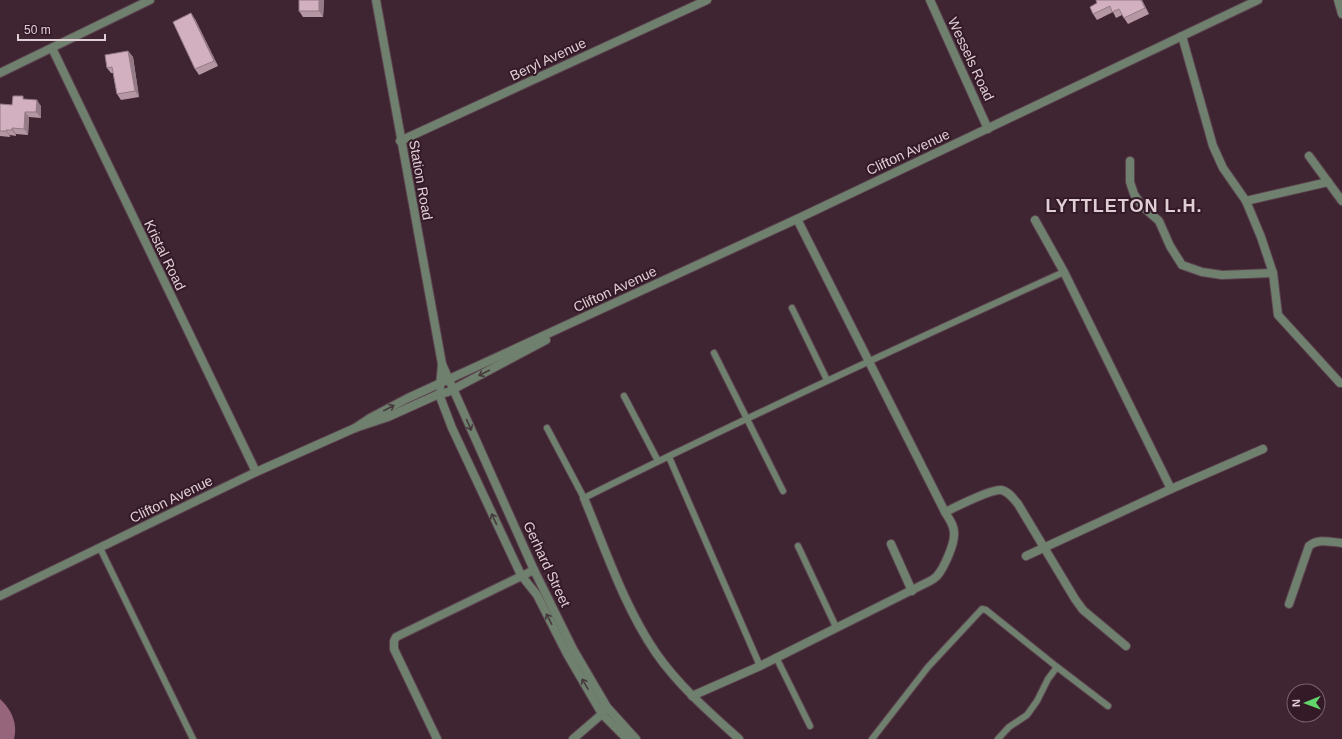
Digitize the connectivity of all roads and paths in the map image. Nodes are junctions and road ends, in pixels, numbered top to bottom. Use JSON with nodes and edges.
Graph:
{"nodes":[{"id":1,"x":150,"y":0,"type":"edge"},
{"id":2,"x":376,"y":0,"type":"edge"},
{"id":3,"x":707,"y":0,"type":"edge"},
{"id":4,"x":930,"y":0,"type":"edge"},
{"id":5,"x":1258,"y":0,"type":"edge"},
{"id":6,"x":1338,"y":0,"type":"edge"},
{"id":7,"x":1342,"y":14,"type":"edge"},
{"id":8,"x":1182,"y":36,"type":"junction"},
{"id":9,"x":52,"y":48,"type":"junction"},
{"id":10,"x":0,"y":73,"type":"edge"},
{"id":11,"x":988,"y":129,"type":"junction"},
{"id":12,"x":400,"y":141,"type":"junction"},
{"id":13,"x":1308,"y":156,"type":"dead end"},
{"id":14,"x":1130,"y":161,"type":"dead end"},
{"id":15,"x":1328,"y":182,"type":"junction"},
{"id":16,"x":1246,"y":201,"type":"junction"},
{"id":17,"x":1342,"y":201,"type":"edge"},
{"id":18,"x":797,"y":219,"type":"junction"},
{"id":19,"x":1035,"y":220,"type":"dead end"},
{"id":20,"x":1064,"y":272,"type":"junction"},
{"id":21,"x":1273,"y":274,"type":"junction"},
{"id":22,"x":792,"y":308,"type":"dead end"},
{"id":23,"x":569,"y":325,"type":"junction"},
{"id":24,"x":714,"y":353,"type":"dead end"},
{"id":25,"x":869,"y":361,"type":"junction"},
{"id":26,"x":442,"y":364,"type":"junction"},
{"id":27,"x":450,"y":380,"type":"junction"},
{"id":28,"x":827,"y":380,"type":"junction"},
{"id":29,"x":1342,"y":383,"type":"edge"},
{"id":30,"x":441,"y":384,"type":"junction"},
{"id":31,"x":453,"y":390,"type":"junction"},
{"id":32,"x":439,"y":394,"type":"junction"},
{"id":33,"x":624,"y":396,"type":"dead end"},
{"id":34,"x":747,"y":419,"type":"junction"},
{"id":35,"x":355,"y":428,"type":"junction"},
{"id":36,"x":547,"y":428,"type":"dead end"},
{"id":37,"x":1263,"y":449,"type":"dead end"},
{"id":38,"x":669,"y":457,"type":"junction"},
{"id":39,"x":658,"y":461,"type":"junction"},
{"id":40,"x":256,"y":472,"type":"junction"},
{"id":41,"x":1171,"y":489,"type":"junction"},
{"id":42,"x":782,"y":491,"type":"dead end"},
{"id":43,"x":584,"y":498,"type":"junction"},
{"id":44,"x":945,"y":512,"type":"junction"},
{"id":45,"x":1342,"y":543,"type":"edge"},
{"id":46,"x":891,"y":544,"type":"dead end"},
{"id":47,"x":798,"y":546,"type":"dead end"},
{"id":48,"x":100,"y":548,"type":"junction"},
{"id":49,"x":1045,"y":548,"type":"junction"},
{"id":50,"x":1026,"y":556,"type":"dead end"},
{"id":51,"x":534,"y":570,"type":"junction"},
{"id":52,"x":521,"y":575,"type":"junction"},
{"id":53,"x":912,"y":590,"type":"junction"},
{"id":54,"x":1,"y":594,"type":"edge"},
{"id":55,"x":1289,"y":604,"type":"dead end"},
{"id":56,"x":836,"y":627,"type":"junction"},
{"id":57,"x":1126,"y":646,"type":"dead end"},
{"id":58,"x":776,"y":657,"type":"junction"},
{"id":59,"x":760,"y":666,"type":"junction"},
{"id":60,"x":1057,"y":667,"type":"junction"},
{"id":61,"x":692,"y":696,"type":"junction"},
{"id":62,"x":1108,"y":706,"type":"dead end"},
{"id":63,"x":605,"y":711,"type":"junction"},
{"id":64,"x":810,"y":726,"type":"dead end"},
{"id":65,"x":193,"y":739,"type":"edge"},
{"id":66,"x":437,"y":739,"type":"edge"},
{"id":67,"x":573,"y":739,"type":"edge"},
{"id":68,"x":628,"y":739,"type":"edge"},
{"id":69,"x":636,"y":739,"type":"edge"},
{"id":70,"x":739,"y":739,"type":"edge"},
{"id":71,"x":872,"y":739,"type":"edge"},
{"id":72,"x":998,"y":739,"type":"edge"}],
"edges":[{"from":1,"to":9,"type":"street"},
{"from":2,"to":12,"type":"street","name":"Station Road"},
{"from":3,"to":12,"type":"street","name":"Beryl Avenue"},
{"from":4,"to":11,"type":"street","name":"Wessels Road"},
{"from":5,"to":8,"type":"street","name":"Clifton Avenue"},
{"from":6,"to":7,"type":"street"},
{"from":8,"to":11,"type":"street","name":"Clifton Avenue"},
{"from":8,"to":16,"type":"street"},
{"from":9,"to":10,"type":"street"},
{"from":9,"to":40,"type":"street","name":"Kristal Road"},
{"from":11,"to":18,"type":"street","name":"Clifton Avenue"},
{"from":12,"to":26,"type":"street","name":"Station Road"},
{"from":13,"to":15,"type":"street"},
{"from":14,"to":21,"type":"street"},
{"from":15,"to":16,"type":"street"},
{"from":15,"to":17,"type":"street"},
{"from":16,"to":21,"type":"street"},
{"from":18,"to":23,"type":"street","name":"Clifton Avenue"},
{"from":18,"to":25,"type":"street"},
{"from":19,"to":20,"type":"street"},
{"from":20,"to":25,"type":"lane"},
{"from":20,"to":41,"type":"street"},
{"from":21,"to":29,"type":"street"},
{"from":22,"to":28,"type":"lane"},
{"from":23,"to":27,"type":"street","name":"Clifton Avenue"},
{"from":23,"to":31,"type":"street","name":"Clifton Avenue","one_way":true},
{"from":24,"to":34,"type":"lane"},
{"from":25,"to":28,"type":"lane"},
{"from":25,"to":44,"type":"street"},
{"from":26,"to":27,"type":"street","name":"Station Road"},
{"from":26,"to":30,"type":"street","name":"Station Road"},
{"from":27,"to":30,"type":"street","name":"Clifton Avenue"},
{"from":27,"to":31,"type":"street","name":"Gerhard Street"},
{"from":28,"to":34,"type":"lane"},
{"from":30,"to":32,"type":"street","name":"Station Road"},
{"from":35,"to":30,"type":"street","name":"Clifton Avenue","one_way":true},
{"from":31,"to":32,"type":"street","name":"Clifton Avenue"},
{"from":31,"to":51,"type":"street","name":"Gerhard Street","one_way":true},
{"from":32,"to":35,"type":"street","name":"Clifton Avenue"},
{"from":52,"to":32,"type":"street","name":"Gerhard Street","one_way":true},
{"from":33,"to":39,"type":"lane"},
{"from":34,"to":38,"type":"lane"},
{"from":34,"to":42,"type":"lane"},
{"from":35,"to":40,"type":"street","name":"Clifton Avenue"},
{"from":36,"to":43,"type":"lane"},
{"from":37,"to":41,"type":"street"},
{"from":38,"to":39,"type":"lane"},
{"from":38,"to":59,"type":"lane"},
{"from":39,"to":43,"type":"lane"},
{"from":40,"to":48,"type":"street","name":"Clifton Avenue"},
{"from":41,"to":49,"type":"street"},
{"from":43,"to":61,"type":"street"},
{"from":44,"to":49,"type":"street"},
{"from":44,"to":53,"type":"street"},
{"from":45,"to":55,"type":"street"},
{"from":46,"to":53,"type":"street"},
{"from":47,"to":56,"type":"lane"},
{"from":48,"to":54,"type":"street","name":"Clifton Avenue"},
{"from":48,"to":65,"type":"lane"},
{"from":49,"to":50,"type":"street"},
{"from":49,"to":57,"type":"street"},
{"from":51,"to":52,"type":"street"},
{"from":51,"to":63,"type":"street","name":"Gerhard Street"},
{"from":63,"to":52,"type":"street","name":"Gerhard Street","one_way":true},
{"from":52,"to":66,"type":"street"},
{"from":53,"to":56,"type":"street"},
{"from":56,"to":58,"type":"street"},
{"from":58,"to":59,"type":"street"},
{"from":58,"to":64,"type":"lane"},
{"from":59,"to":61,"type":"street"},
{"from":60,"to":62,"type":"lane"},
{"from":60,"to":71,"type":"lane"},
{"from":60,"to":72,"type":"lane"},
{"from":61,"to":70,"type":"street"},
{"from":63,"to":67,"type":"street"},
{"from":63,"to":68,"type":"street","name":"Gerhard Street"},
{"from":63,"to":69,"type":"street","name":"Gerhard Street"}]}
